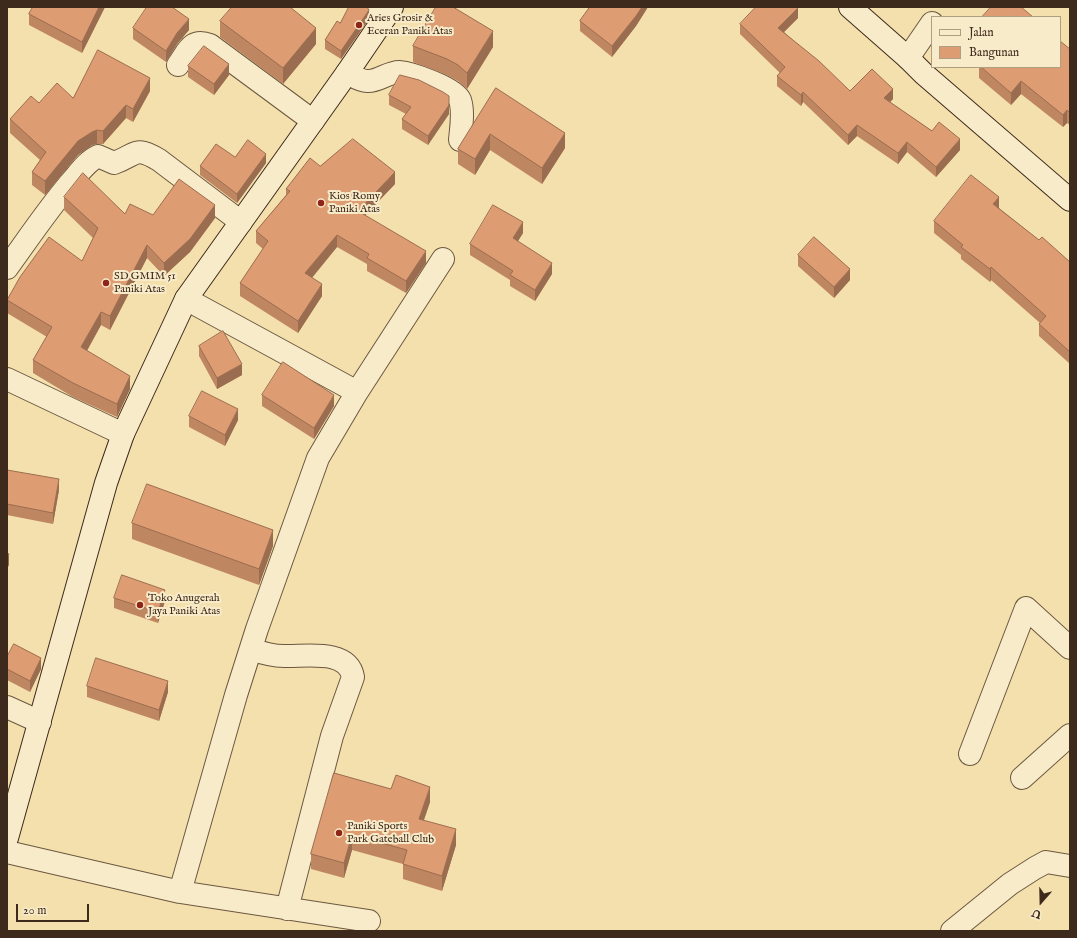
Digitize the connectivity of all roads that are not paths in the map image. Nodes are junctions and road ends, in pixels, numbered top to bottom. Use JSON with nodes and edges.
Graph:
{"nodes":[{"id":1,"x":850,"y":7,"type":"edge"},
{"id":2,"x":943,"y":7,"type":"edge"},
{"id":3,"x":384,"y":10,"type":"edge"},
{"id":4,"x":937,"y":16,"type":"edge"},
{"id":5,"x":931,"y":24,"type":"edge"},
{"id":6,"x":908,"y":58,"type":"junction"},
{"id":7,"x":178,"y":65,"type":"dead end"},
{"id":8,"x":347,"y":73,"type":"junction"},
{"id":9,"x":313,"y":121,"type":"junction"},
{"id":10,"x":460,"y":140,"type":"dead end"},
{"id":11,"x":1070,"y":200,"type":"edge"},
{"id":12,"x":241,"y":222,"type":"junction"},
{"id":13,"x":443,"y":259,"type":"dead end"},
{"id":14,"x":7,"y":268,"type":"edge"},
{"id":15,"x":186,"y":299,"type":"junction"},
{"id":16,"x":7,"y":378,"type":"edge"},
{"id":17,"x":357,"y":392,"type":"junction"},
{"id":18,"x":124,"y":434,"type":"junction"},
{"id":19,"x":1070,"y":648,"type":"edge"},
{"id":20,"x":251,"y":649,"type":"junction"},
{"id":21,"x":7,"y":708,"type":"edge"},
{"id":22,"x":40,"y":722,"type":"junction"},
{"id":23,"x":1070,"y":735,"type":"edge"},
{"id":24,"x":970,"y":754,"type":"dead end"},
{"id":25,"x":1022,"y":778,"type":"dead end"},
{"id":26,"x":7,"y":838,"type":"edge"},
{"id":27,"x":7,"y":852,"type":"edge"},
{"id":28,"x":1070,"y":866,"type":"edge"},
{"id":29,"x":180,"y":892,"type":"junction"},
{"id":30,"x":287,"y":908,"type":"junction"},
{"id":31,"x":369,"y":921,"type":"dead end"},
{"id":32,"x":952,"y":931,"type":"edge"}],
"edges":[{"from":1,"to":6,"type":"street"},
{"from":2,"to":4,"type":"street"},
{"from":3,"to":8,"type":"street"},
{"from":5,"to":6,"type":"street"},
{"from":6,"to":11,"type":"street"},
{"from":7,"to":9,"type":"street"},
{"from":8,"to":9,"type":"street"},
{"from":8,"to":10,"type":"street"},
{"from":9,"to":12,"type":"street"},
{"from":12,"to":14,"type":"street"},
{"from":12,"to":15,"type":"street"},
{"from":13,"to":17,"type":"street"},
{"from":15,"to":17,"type":"street"},
{"from":15,"to":18,"type":"street"},
{"from":16,"to":18,"type":"street"},
{"from":17,"to":20,"type":"street"},
{"from":18,"to":22,"type":"street"},
{"from":19,"to":24,"type":"street"},
{"from":20,"to":29,"type":"street"},
{"from":20,"to":30,"type":"street"},
{"from":21,"to":22,"type":"street"},
{"from":22,"to":26,"type":"street"},
{"from":23,"to":25,"type":"street"},
{"from":27,"to":29,"type":"street"},
{"from":28,"to":32,"type":"street"},
{"from":29,"to":30,"type":"street"},
{"from":30,"to":31,"type":"street"}]}
